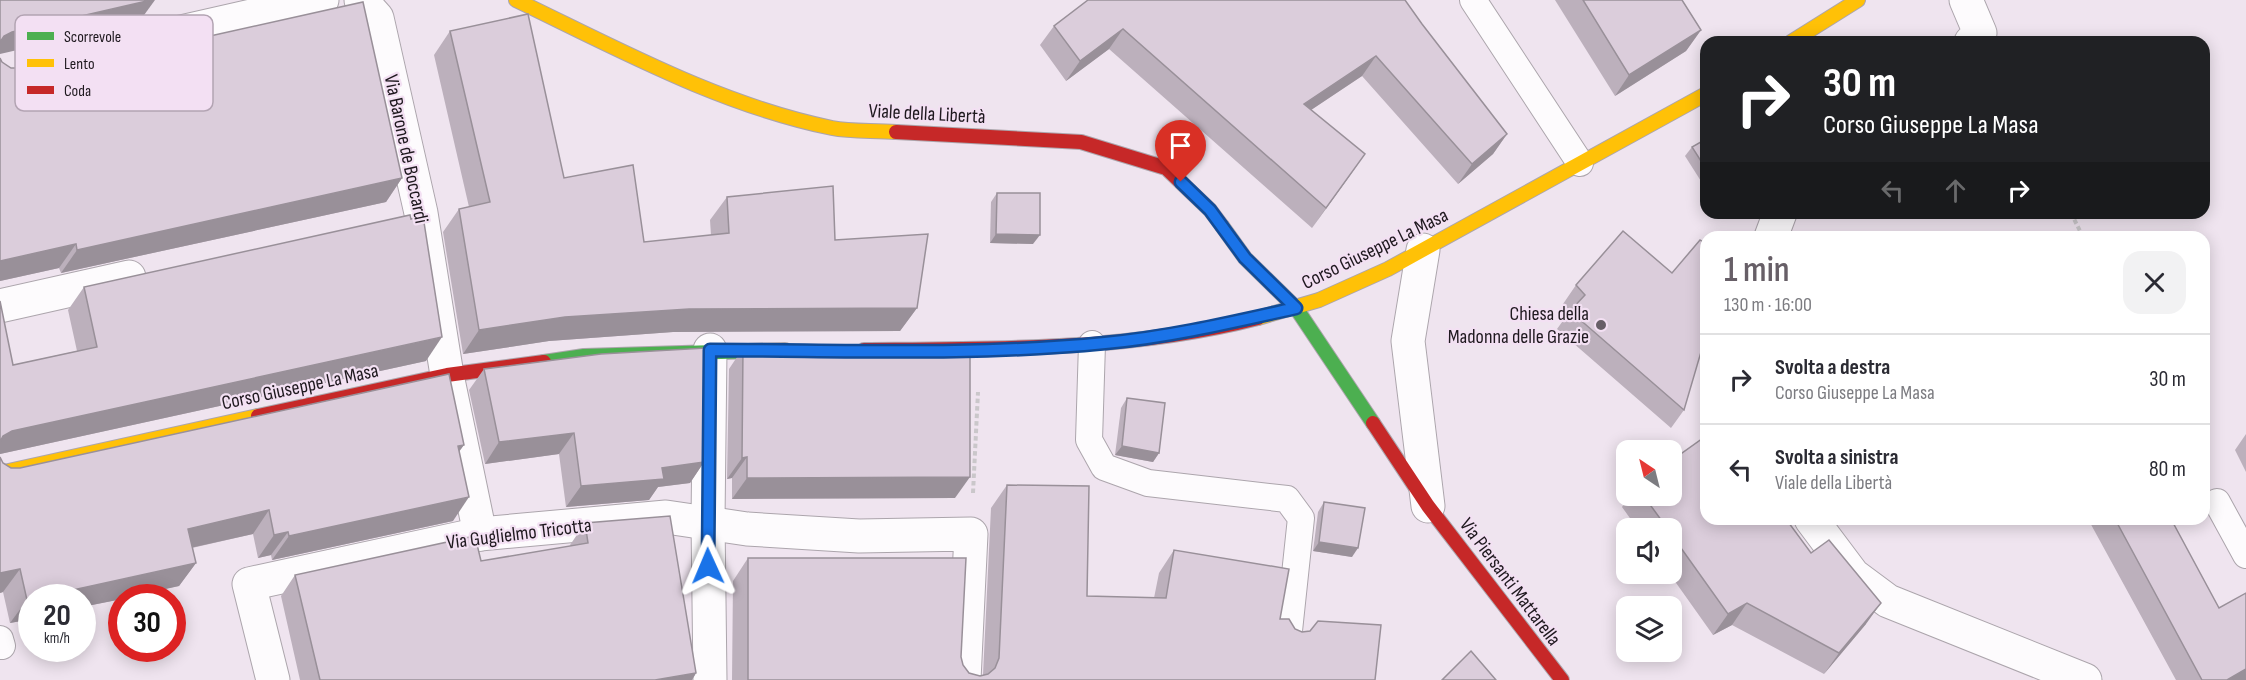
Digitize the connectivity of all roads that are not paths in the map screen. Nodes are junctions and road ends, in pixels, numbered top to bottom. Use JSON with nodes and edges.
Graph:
{"nodes":[{"id":1,"x":322,"y":0,"type":"edge"},
{"id":2,"x":361,"y":0,"type":"edge"},
{"id":3,"x":516,"y":0,"type":"edge"},
{"id":4,"x":1473,"y":0,"type":"edge"},
{"id":5,"x":1858,"y":0,"type":"edge"},
{"id":6,"x":1965,"y":0,"type":"edge"},
{"id":7,"x":213,"y":25,"type":"edge"},
{"id":8,"x":1801,"y":36,"type":"edge"},
{"id":9,"x":1977,"y":36,"type":"edge"},
{"id":10,"x":1700,"y":97,"type":"edge"},
{"id":11,"x":1580,"y":163,"type":"junction"},
{"id":12,"x":1423,"y":250,"type":"junction"},
{"id":13,"x":164,"y":270,"type":"edge"},
{"id":14,"x":0,"y":306,"type":"edge"},
{"id":15,"x":1296,"y":308,"type":"junction"},
{"id":16,"x":1092,"y":344,"type":"junction"},
{"id":17,"x":710,"y":350,"type":"junction"},
{"id":18,"x":804,"y":350,"type":"edge"},
{"id":19,"x":851,"y":350,"type":"edge"},
{"id":20,"x":447,"y":375,"type":"junction"},
{"id":21,"x":0,"y":473,"type":"edge"},
{"id":22,"x":2217,"y":502,"type":"dead end"},
{"id":23,"x":1428,"y":506,"type":"junction"},
{"id":24,"x":708,"y":521,"type":"junction"},
{"id":25,"x":1816,"y":525,"type":"edge"},
{"id":26,"x":480,"y":534,"type":"junction"},
{"id":27,"x":2246,"y":555,"type":"edge"},
{"id":28,"x":1288,"y":640,"type":"edge"},
{"id":29,"x":273,"y":680,"type":"edge"},
{"id":30,"x":710,"y":680,"type":"edge"},
{"id":31,"x":964,"y":680,"type":"edge"},
{"id":32,"x":1562,"y":680,"type":"edge"},
{"id":33,"x":2085,"y":680,"type":"edge"}],
"edges":[{"from":1,"to":7,"type":"street"},
{"from":2,"to":20,"type":"street","name":"Via Barone de Boccardi"},
{"from":3,"to":15,"type":"street","name":"Viale della Libertà"},
{"from":4,"to":11,"type":"lane"},
{"from":5,"to":8,"type":"street"},
{"from":6,"to":9,"type":"street"},
{"from":10,"to":11,"type":"street","name":"Corso Giuseppe La Masa"},
{"from":11,"to":12,"type":"street","name":"Corso Giuseppe La Masa"},
{"from":12,"to":15,"type":"street","name":"Corso Giuseppe La Masa"},
{"from":12,"to":23,"type":"street"},
{"from":13,"to":14,"type":"street"},
{"from":15,"to":16,"type":"street","name":"Corso Giuseppe La Masa"},
{"from":15,"to":23,"type":"street","name":"Viale della Libertà"},
{"from":16,"to":19,"type":"street","name":"Corso Giuseppe La Masa"},
{"from":16,"to":28,"type":"lane"},
{"from":17,"to":18,"type":"street","name":"Corso Giuseppe La Masa"},
{"from":17,"to":20,"type":"street","name":"Corso Giuseppe La Masa"},
{"from":17,"to":24,"type":"street"},
{"from":20,"to":21,"type":"street","name":"Corso Giuseppe La Masa"},
{"from":20,"to":26,"type":"street","name":"Via Barone de Boccardi"},
{"from":22,"to":27,"type":"lane"},
{"from":23,"to":32,"type":"street","name":"Via Piersanti Mattarella"},
{"from":24,"to":26,"type":"street","name":"Via Guglielmo Tricotta"},
{"from":24,"to":30,"type":"street"},
{"from":24,"to":31,"type":"street","name":"Via Guglielmo Tricotta"},
{"from":25,"to":33,"type":"street"},
{"from":26,"to":29,"type":"street","name":"Via Guglielmo Tricotta"}]}
